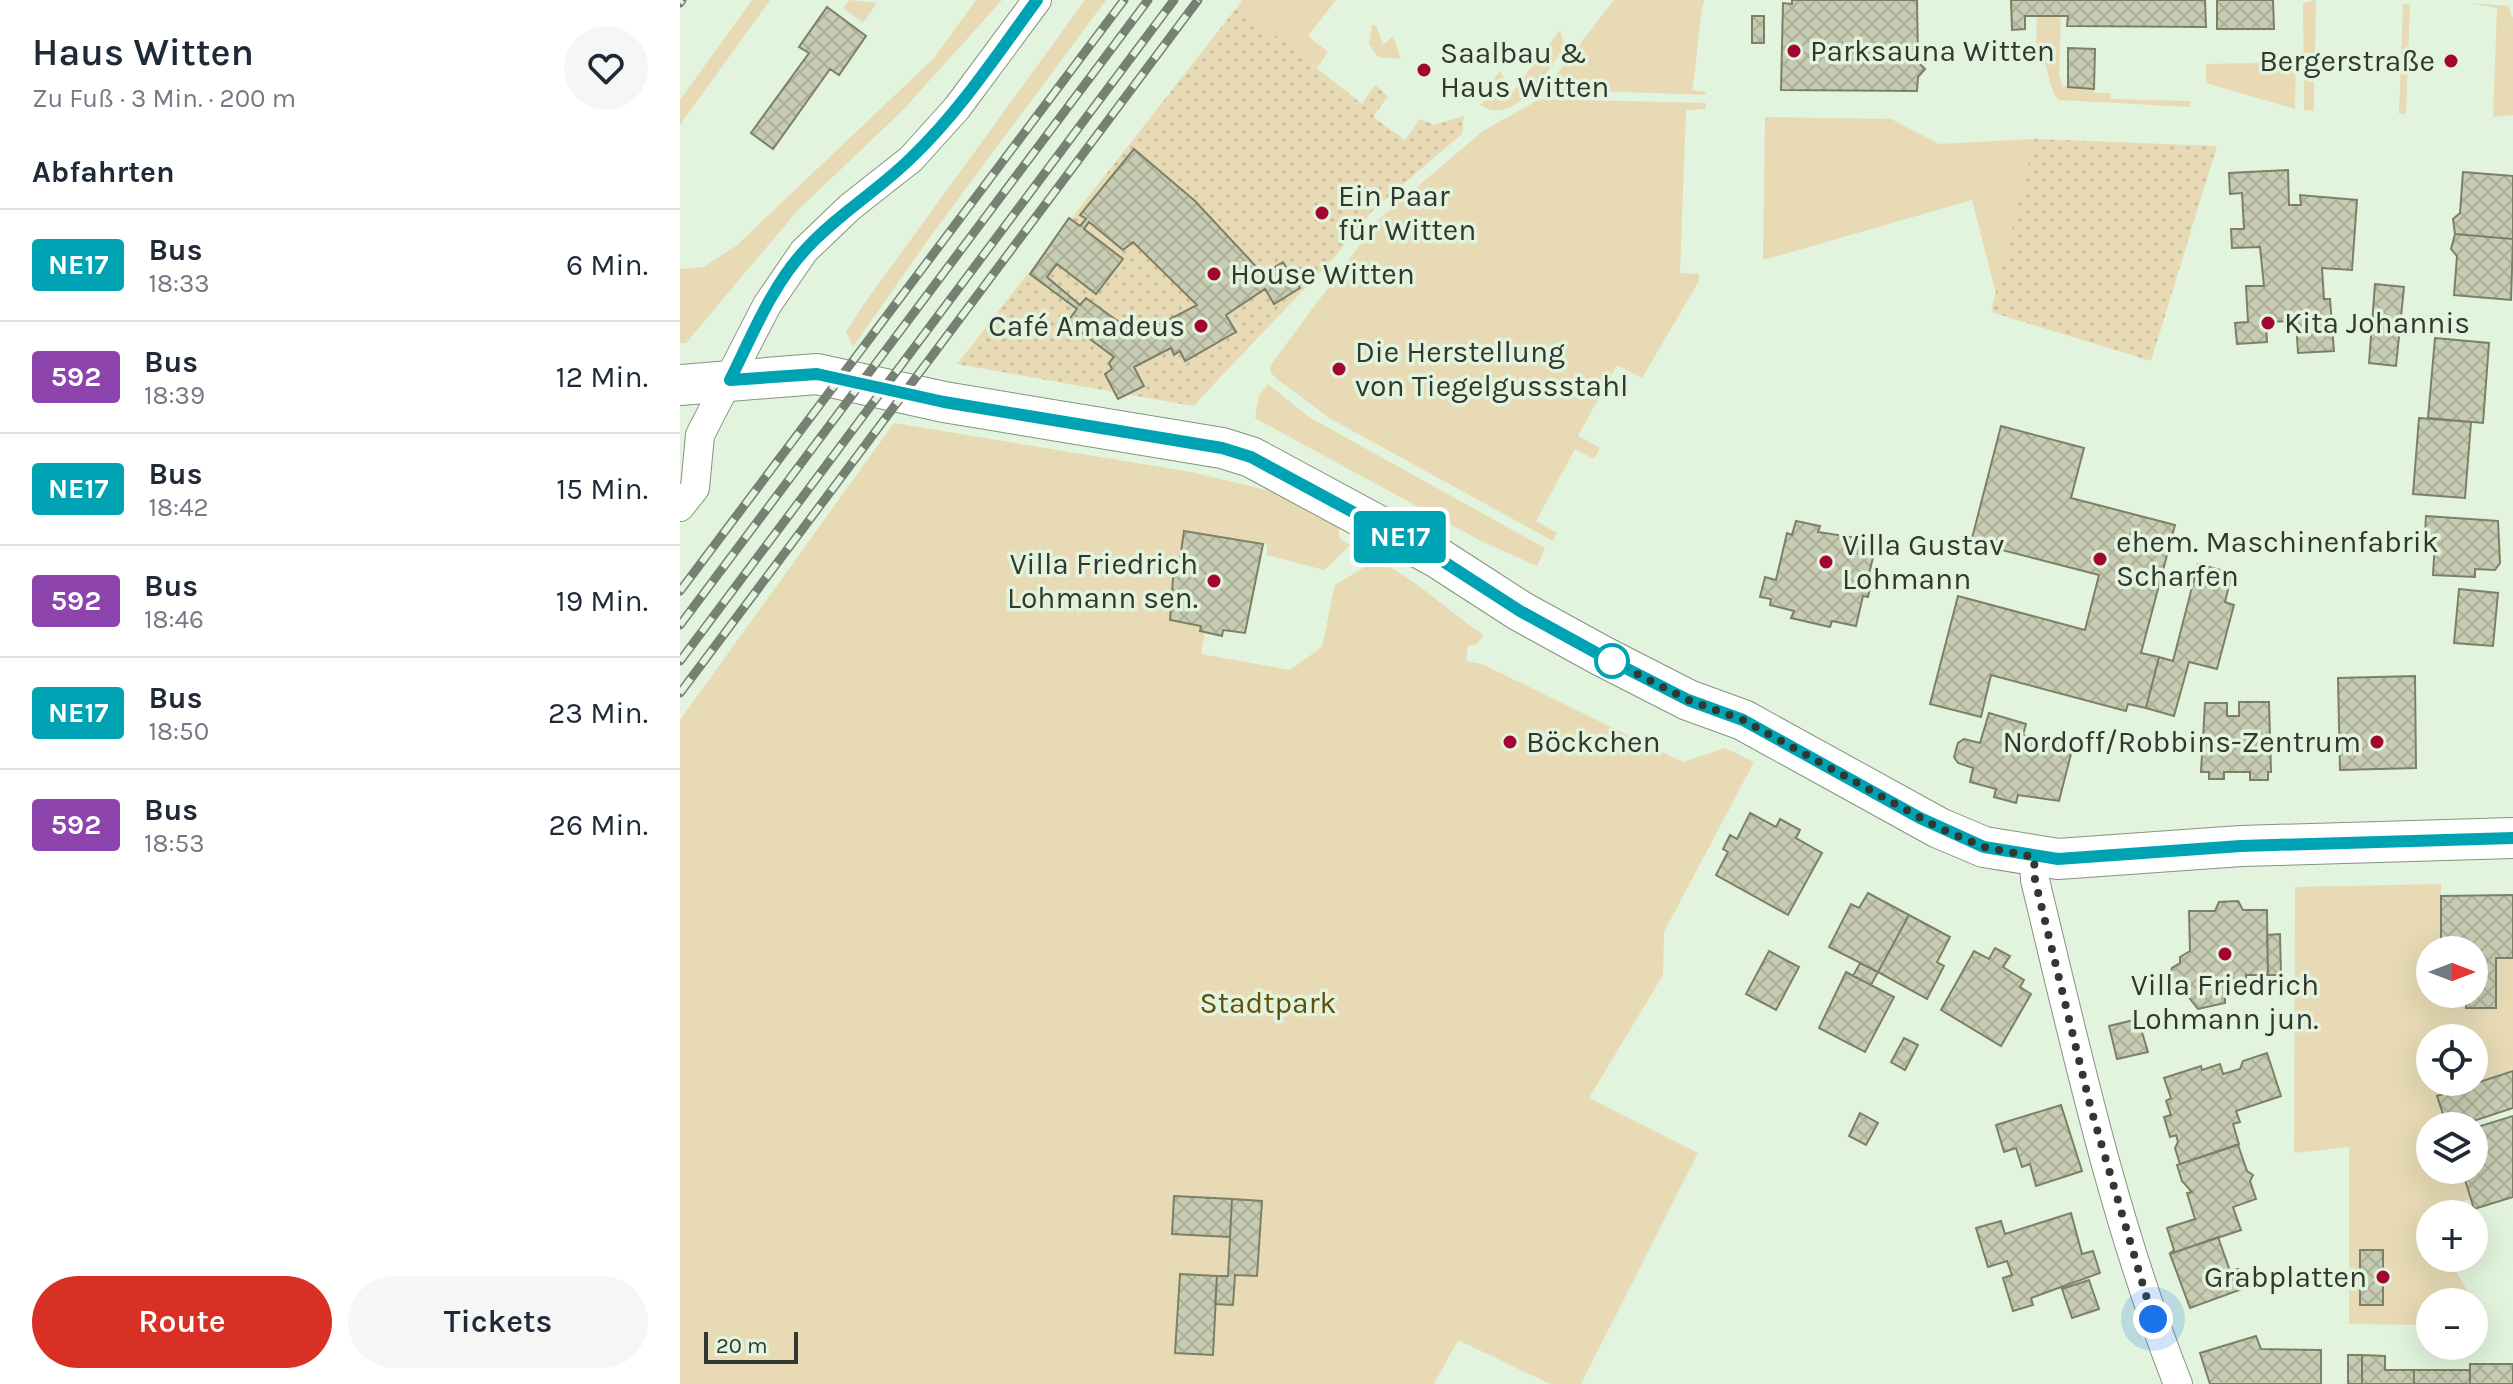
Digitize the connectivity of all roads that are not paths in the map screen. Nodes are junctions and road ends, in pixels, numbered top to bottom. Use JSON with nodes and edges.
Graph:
{"nodes":[{"id":1,"x":1037,"y":0,"type":"edge"},
{"id":2,"x":730,"y":380,"type":"junction"},
{"id":3,"x":680,"y":385,"type":"edge"},
{"id":4,"x":680,"y":507,"type":"edge"},
{"id":5,"x":2513,"y":838,"type":"edge"},
{"id":6,"x":2034,"y":857,"type":"junction"},
{"id":7,"x":2178,"y":1384,"type":"edge"}],
"edges":[{"from":1,"to":2,"type":"street"},
{"from":2,"to":3,"type":"main road"},
{"from":2,"to":4,"type":"street"},
{"from":2,"to":6,"type":"main road"},
{"from":5,"to":6,"type":"main road"},
{"from":6,"to":7,"type":"street"}]}
